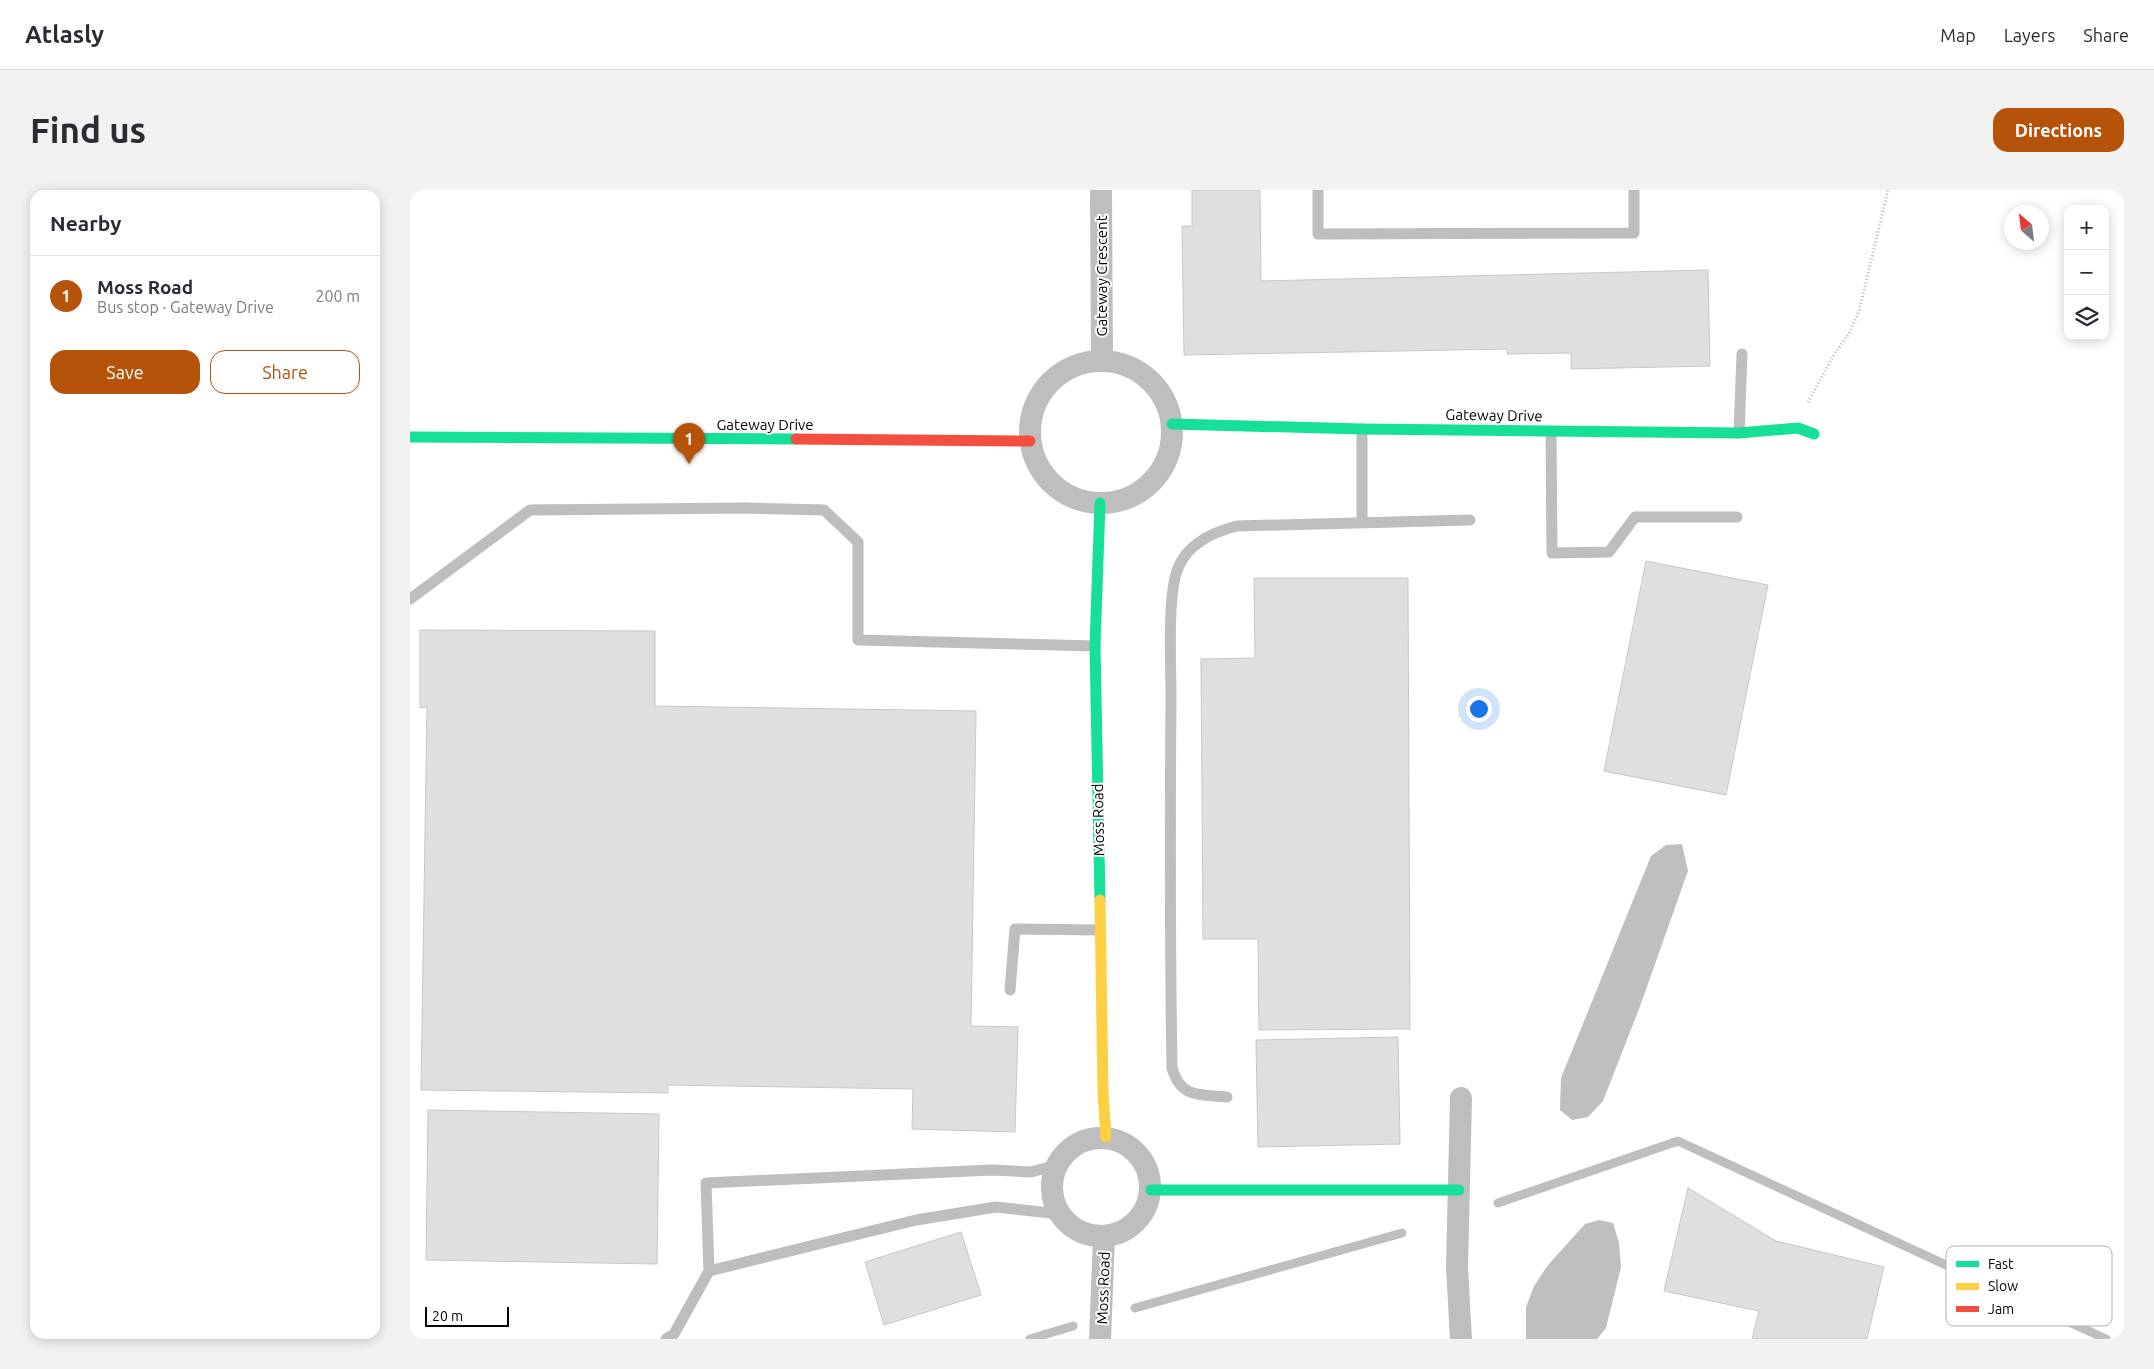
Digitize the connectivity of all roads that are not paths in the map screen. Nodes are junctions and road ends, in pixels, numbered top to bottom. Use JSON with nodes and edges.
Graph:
{"nodes":[{"id":1,"x":1101,"y":190,"type":"edge"},
{"id":2,"x":1318,"y":190,"type":"edge"},
{"id":3,"x":1634,"y":190,"type":"edge"},
{"id":4,"x":1742,"y":354,"type":"dead end"},
{"id":5,"x":1102,"y":361,"type":"junction"},
{"id":6,"x":1172,"y":424,"type":"junction"},
{"id":7,"x":1362,"y":429,"type":"junction"},
{"id":8,"x":1551,"y":431,"type":"junction"},
{"id":9,"x":1739,"y":433,"type":"junction"},
{"id":10,"x":1814,"y":434,"type":"dead end"},
{"id":11,"x":410,"y":437,"type":"edge"},
{"id":12,"x":1030,"y":441,"type":"junction"},
{"id":13,"x":1100,"y":503,"type":"junction"},
{"id":14,"x":1737,"y":517,"type":"dead end"},
{"id":15,"x":1470,"y":520,"type":"dead end"},
{"id":16,"x":1362,"y":523,"type":"junction"},
{"id":17,"x":410,"y":599,"type":"edge"},
{"id":18,"x":1095,"y":646,"type":"junction"},
{"id":19,"x":1100,"y":930,"type":"junction"},
{"id":20,"x":1010,"y":990,"type":"dead end"},
{"id":21,"x":1228,"y":1097,"type":"dead end"},
{"id":22,"x":1461,"y":1098,"type":"dead end"},
{"id":23,"x":1106,"y":1137,"type":"junction"},
{"id":24,"x":1057,"y":1165,"type":"junction"},
{"id":25,"x":1151,"y":1190,"type":"junction"},
{"id":26,"x":1459,"y":1190,"type":"junction"},
{"id":27,"x":1060,"y":1214,"type":"junction"},
{"id":28,"x":1104,"y":1236,"type":"junction"},
{"id":29,"x":709,"y":1271,"type":"junction"},
{"id":30,"x":666,"y":1339,"type":"edge"},
{"id":31,"x":1100,"y":1339,"type":"edge"},
{"id":32,"x":1461,"y":1339,"type":"edge"}],
"edges":[{"from":1,"to":5,"type":"street","name":"Gateway Crescent"},
{"from":2,"to":3,"type":"lane"},
{"from":4,"to":9,"type":"lane"},
{"from":5,"to":6,"type":"street"},
{"from":5,"to":12,"type":"street"},
{"from":6,"to":7,"type":"street","name":"Gateway Drive"},
{"from":6,"to":13,"type":"street"},
{"from":7,"to":8,"type":"street","name":"Gateway Drive"},
{"from":7,"to":16,"type":"lane"},
{"from":8,"to":9,"type":"street","name":"Gateway Drive"},
{"from":8,"to":14,"type":"lane"},
{"from":9,"to":10,"type":"street","name":"Gateway Drive"},
{"from":11,"to":12,"type":"street","name":"Gateway Drive"},
{"from":12,"to":13,"type":"street"},
{"from":13,"to":18,"type":"street","name":"Moss Road"},
{"from":15,"to":16,"type":"lane"},
{"from":16,"to":21,"type":"lane"},
{"from":17,"to":18,"type":"lane"},
{"from":18,"to":19,"type":"street","name":"Moss Road"},
{"from":19,"to":20,"type":"lane"},
{"from":19,"to":23,"type":"street","name":"Moss Road"},
{"from":22,"to":26,"type":"street"},
{"from":23,"to":24,"type":"street"},
{"from":23,"to":25,"type":"street"},
{"from":24,"to":27,"type":"street"},
{"from":24,"to":29,"type":"lane"},
{"from":25,"to":26,"type":"street"},
{"from":25,"to":28,"type":"street"},
{"from":26,"to":32,"type":"street"},
{"from":27,"to":28,"type":"street"},
{"from":27,"to":29,"type":"lane"},
{"from":28,"to":31,"type":"street","name":"Moss Road"},
{"from":29,"to":30,"type":"lane"}]}
